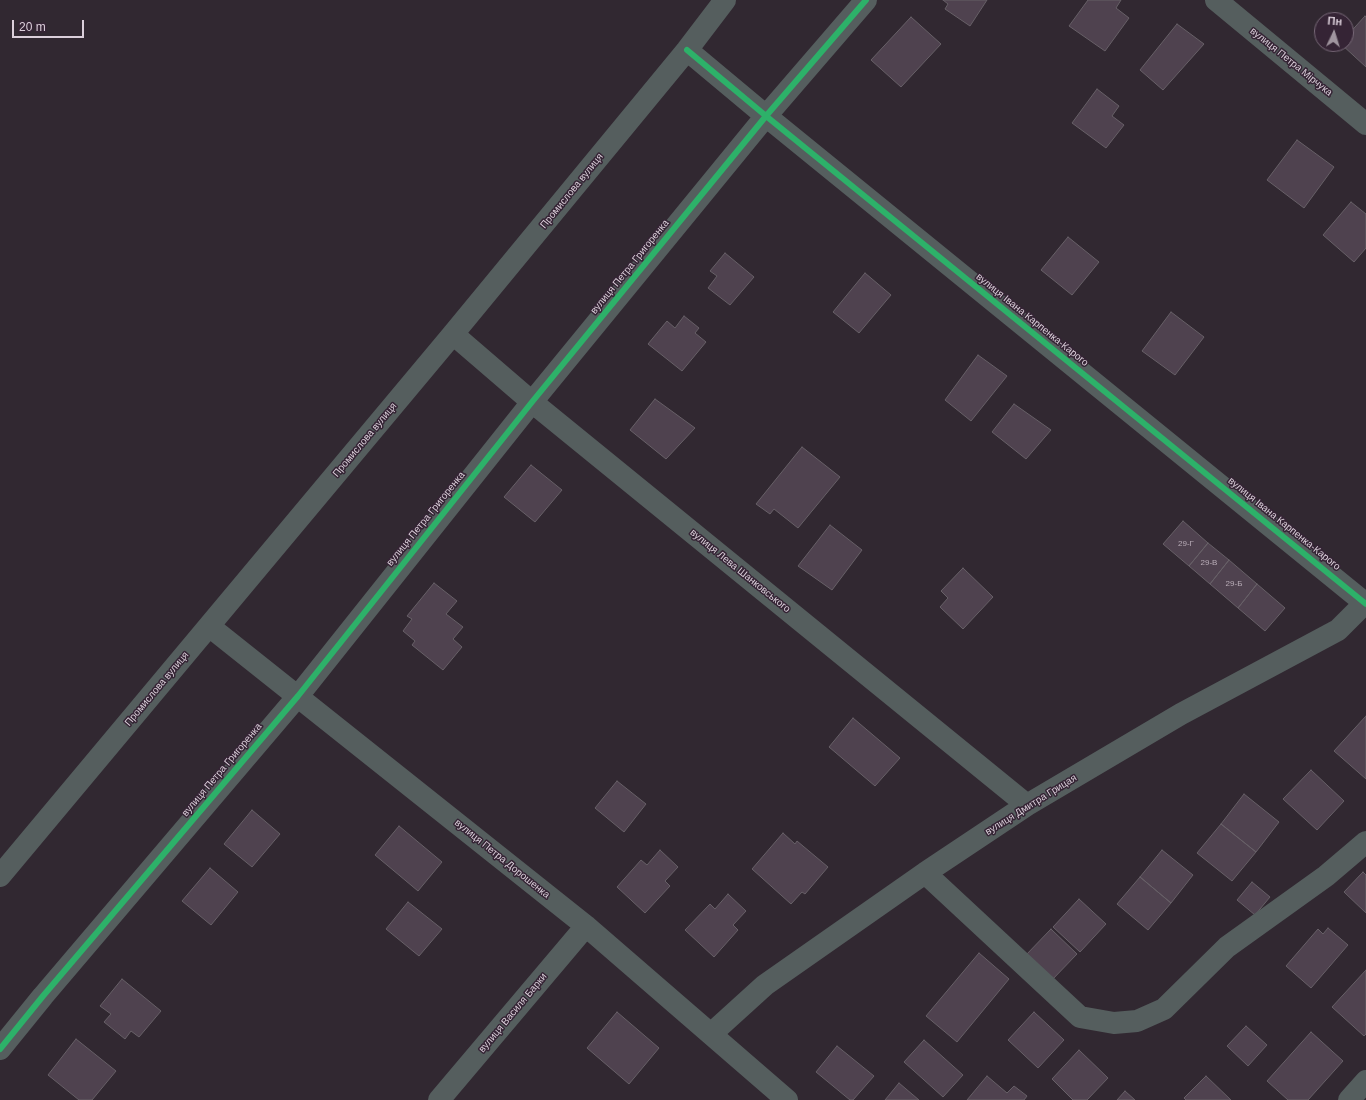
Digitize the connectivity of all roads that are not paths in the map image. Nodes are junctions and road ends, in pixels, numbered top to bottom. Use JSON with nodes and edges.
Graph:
{"nodes":[{"id":1,"x":725,"y":0,"type":"edge"},
{"id":2,"x":866,"y":0,"type":"edge"},
{"id":3,"x":1216,"y":0,"type":"edge"},
{"id":4,"x":687,"y":50,"type":"junction"},
{"id":5,"x":766,"y":116,"type":"junction"},
{"id":6,"x":1366,"y":124,"type":"edge"},
{"id":7,"x":453,"y":334,"type":"junction"},
{"id":8,"x":532,"y":402,"type":"junction"},
{"id":9,"x":1366,"y":603,"type":"edge"},
{"id":10,"x":209,"y":626,"type":"junction"},
{"id":11,"x":298,"y":696,"type":"junction"},
{"id":12,"x":1027,"y":805,"type":"junction"},
{"id":13,"x":1366,"y":842,"type":"edge"},
{"id":14,"x":925,"y":873,"type":"junction"},
{"id":15,"x":0,"y":876,"type":"edge"},
{"id":16,"x":586,"y":926,"type":"junction"},
{"id":17,"x":711,"y":1034,"type":"junction"},
{"id":18,"x":0,"y":1049,"type":"edge"},
{"id":19,"x":1366,"y":1081,"type":"edge"},
{"id":20,"x":439,"y":1100,"type":"edge"},
{"id":21,"x":787,"y":1100,"type":"edge"},
{"id":22,"x":1349,"y":1100,"type":"edge"}],
"edges":[{"from":1,"to":4,"type":"street","name":"Промислова вулиця"},
{"from":2,"to":5,"type":"street","name":"вулиця Петра Григоренка"},
{"from":3,"to":6,"type":"street","name":"вулиця Петра Мірчука"},
{"from":4,"to":5,"type":"street","name":"вулиця Івана Карпенка-Карого"},
{"from":4,"to":7,"type":"street","name":"Промислова вулиця"},
{"from":5,"to":8,"type":"street","name":"вулиця Петра Григоренка"},
{"from":5,"to":9,"type":"street","name":"вулиця Івана Карпенка-Карого"},
{"from":7,"to":8,"type":"street","name":"вулиця Лева Шанковського"},
{"from":7,"to":10,"type":"street","name":"Промислова вулиця"},
{"from":8,"to":11,"type":"street","name":"вулиця Петра Григоренка"},
{"from":8,"to":12,"type":"street","name":"вулиця Лева Шанковського"},
{"from":9,"to":12,"type":"street","name":"вулиця Дмитра Грицая"},
{"from":10,"to":11,"type":"street","name":"вулиця Петра Дорошенка"},
{"from":10,"to":15,"type":"street","name":"Промислова вулиця"},
{"from":11,"to":16,"type":"street","name":"вулиця Петра Дорошенка"},
{"from":11,"to":18,"type":"street","name":"вулиця Петра Григоренка"},
{"from":12,"to":14,"type":"street","name":"вулиця Дмитра Грицая"},
{"from":13,"to":14,"type":"street"},
{"from":14,"to":17,"type":"street","name":"вулиця Дмитра Грицая"},
{"from":16,"to":17,"type":"street","name":"вулиця Петра Дорошенка"},
{"from":16,"to":20,"type":"street","name":"вулиця Василя Барки"},
{"from":17,"to":21,"type":"street","name":"вулиця Петра Дорошенка"},
{"from":19,"to":22,"type":"street"}]}
